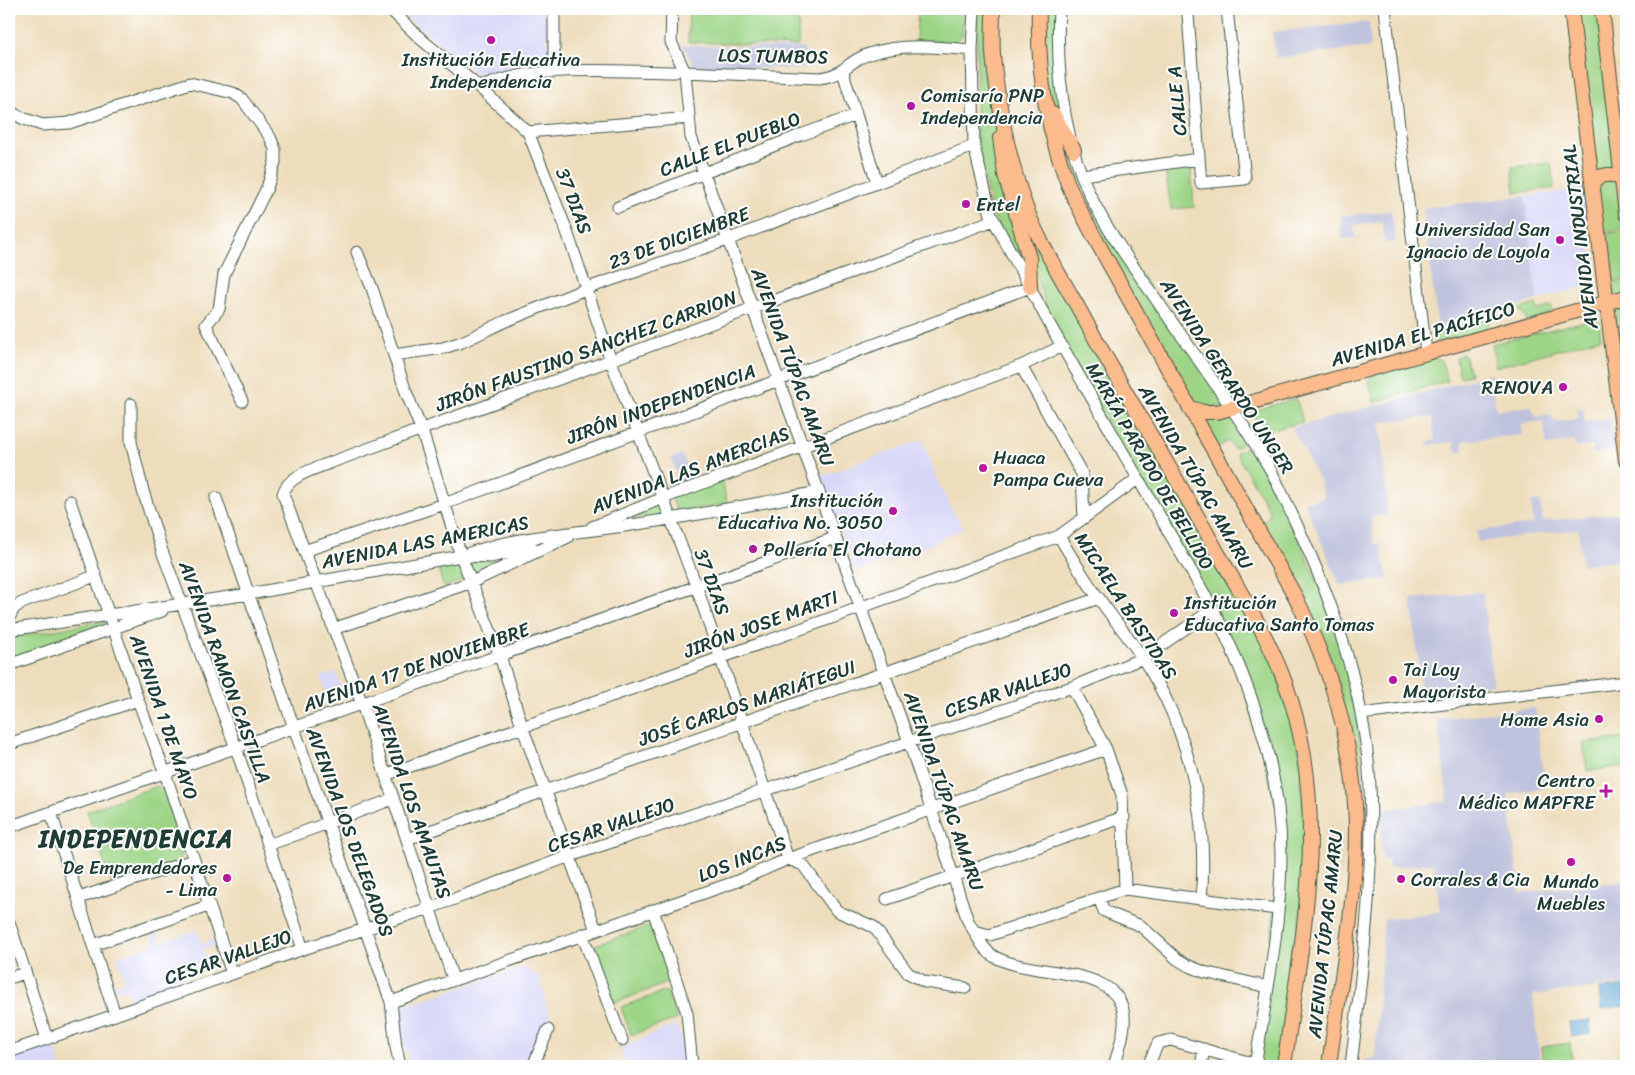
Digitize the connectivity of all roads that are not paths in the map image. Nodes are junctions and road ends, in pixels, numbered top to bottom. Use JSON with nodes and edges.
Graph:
{"nodes":[{"id":1,"x":390,"y":9,"type":"edge"},
{"id":2,"x":554,"y":9,"type":"edge"},
{"id":3,"x":672,"y":9,"type":"edge"},
{"id":4,"x":974,"y":9,"type":"edge"},
{"id":5,"x":994,"y":9,"type":"edge"},
{"id":6,"x":1039,"y":9,"type":"edge"},
{"id":7,"x":1059,"y":9,"type":"edge"},
{"id":8,"x":1228,"y":9,"type":"edge"},
{"id":9,"x":1385,"y":9,"type":"edge"},
{"id":10,"x":1571,"y":9,"type":"edge"},
{"id":11,"x":1602,"y":9,"type":"edge"},
{"id":12,"x":1188,"y":15,"type":"dead end"},
{"id":13,"x":972,"y":50,"type":"junction"},
{"id":14,"x":554,"y":72,"type":"junction"},
{"id":15,"x":680,"y":72,"type":"junction"},
{"id":16,"x":843,"y":72,"type":"junction"},
{"id":17,"x":996,"y":80,"type":"junction"},
{"id":18,"x":480,"y":88,"type":"junction"},
{"id":19,"x":1046,"y":101,"type":"junction"},
{"id":20,"x":9,"y":111,"type":"edge"},
{"id":21,"x":856,"y":116,"type":"junction"},
{"id":22,"x":689,"y":118,"type":"junction"},
{"id":23,"x":528,"y":132,"type":"junction"},
{"id":24,"x":974,"y":146,"type":"junction"},
{"id":25,"x":1074,"y":150,"type":"junction"},
{"id":26,"x":1199,"y":159,"type":"junction"},
{"id":27,"x":1621,"y":164,"type":"junction"},
{"id":28,"x":1591,"y":168,"type":"junction"},
{"id":29,"x":703,"y":173,"type":"junction"},
{"id":30,"x":1082,"y":175,"type":"junction"},
{"id":31,"x":1623,"y":181,"type":"junction"},
{"id":32,"x":877,"y":183,"type":"junction"},
{"id":33,"x":1592,"y":183,"type":"junction"},
{"id":34,"x":618,"y":207,"type":"dead end"},
{"id":35,"x":1626,"y":214,"type":"edge"},
{"id":36,"x":994,"y":220,"type":"junction"},
{"id":37,"x":728,"y":240,"type":"junction"},
{"id":38,"x":357,"y":252,"type":"dead end"},
{"id":39,"x":1030,"y":287,"type":"junction"},
{"id":40,"x":588,"y":288,"type":"junction"},
{"id":41,"x":1626,"y":297,"type":"edge"},
{"id":42,"x":1605,"y":302,"type":"junction"},
{"id":43,"x":753,"y":309,"type":"junction"},
{"id":44,"x":1062,"y":346,"type":"junction"},
{"id":45,"x":1426,"y":352,"type":"junction"},
{"id":46,"x":394,"y":355,"type":"junction"},
{"id":47,"x":611,"y":360,"type":"junction"},
{"id":48,"x":1021,"y":366,"type":"junction"},
{"id":49,"x":778,"y":379,"type":"junction"},
{"id":50,"x":1622,"y":384,"type":"edge"},
{"id":51,"x":242,"y":401,"type":"dead end"},
{"id":52,"x":131,"y":404,"type":"dead end"},
{"id":53,"x":1191,"y":408,"type":"junction"},
{"id":54,"x":1226,"y":410,"type":"junction"},
{"id":55,"x":422,"y":430,"type":"junction"},
{"id":56,"x":638,"y":430,"type":"junction"},
{"id":57,"x":1204,"y":433,"type":"junction"},
{"id":58,"x":802,"y":446,"type":"junction"},
{"id":59,"x":1626,"y":461,"type":"edge"},
{"id":60,"x":1136,"y":480,"type":"junction"},
{"id":61,"x":819,"y":492,"type":"junction"},
{"id":62,"x":283,"y":494,"type":"joint"},
{"id":63,"x":216,"y":498,"type":"dead end"},
{"id":64,"x":662,"y":498,"type":"junction"},
{"id":65,"x":70,"y":501,"type":"dead end"},
{"id":66,"x":444,"y":504,"type":"junction"},
{"id":67,"x":1084,"y":518,"type":"junction"},
{"id":68,"x":671,"y":520,"type":"junction"},
{"id":69,"x":576,"y":533,"type":"junction"},
{"id":70,"x":1059,"y":536,"type":"junction"},
{"id":71,"x":835,"y":538,"type":"junction"},
{"id":72,"x":304,"y":551,"type":"junction"},
{"id":73,"x":461,"y":556,"type":"junction"},
{"id":74,"x":95,"y":576,"type":"junction"},
{"id":75,"x":315,"y":582,"type":"junction"},
{"id":76,"x":472,"y":582,"type":"junction"},
{"id":77,"x":697,"y":588,"type":"junction"},
{"id":78,"x":249,"y":594,"type":"junction"},
{"id":79,"x":1099,"y":598,"type":"junction"},
{"id":80,"x":183,"y":604,"type":"junction"},
{"id":81,"x":861,"y":607,"type":"junction"},
{"id":82,"x":1213,"y":609,"type":"junction"},
{"id":83,"x":110,"y":613,"type":"junction"},
{"id":84,"x":9,"y":618,"type":"edge"},
{"id":85,"x":115,"y":628,"type":"junction"},
{"id":86,"x":9,"y":630,"type":"edge"},
{"id":87,"x":332,"y":630,"type":"junction"},
{"id":88,"x":500,"y":656,"type":"junction"},
{"id":89,"x":720,"y":658,"type":"junction"},
{"id":90,"x":1143,"y":658,"type":"junction"},
{"id":91,"x":9,"y":665,"type":"edge"},
{"id":92,"x":883,"y":674,"type":"junction"},
{"id":93,"x":1626,"y":682,"type":"edge"},
{"id":94,"x":1072,"y":687,"type":"junction"},
{"id":95,"x":138,"y":700,"type":"junction"},
{"id":96,"x":362,"y":704,"type":"junction"},
{"id":97,"x":1361,"y":714,"type":"junction"},
{"id":98,"x":743,"y":724,"type":"junction"},
{"id":99,"x":522,"y":726,"type":"junction"},
{"id":100,"x":294,"y":728,"type":"junction"},
{"id":101,"x":909,"y":742,"type":"junction"},
{"id":102,"x":9,"y":744,"type":"edge"},
{"id":103,"x":236,"y":748,"type":"junction"},
{"id":104,"x":1106,"y":749,"type":"junction"},
{"id":105,"x":166,"y":773,"type":"junction"},
{"id":106,"x":385,"y":775,"type":"junction"},
{"id":107,"x":546,"y":792,"type":"junction"},
{"id":108,"x":765,"y":792,"type":"junction"},
{"id":109,"x":394,"y":799,"type":"junction"},
{"id":110,"x":932,"y":810,"type":"junction"},
{"id":111,"x":51,"y":813,"type":"junction"},
{"id":112,"x":1124,"y":817,"type":"junction"},
{"id":113,"x":328,"y":824,"type":"junction"},
{"id":114,"x":9,"y":828,"type":"edge"},
{"id":115,"x":407,"y":839,"type":"junction"},
{"id":116,"x":268,"y":845,"type":"junction"},
{"id":117,"x":570,"y":856,"type":"junction"},
{"id":118,"x":788,"y":859,"type":"junction"},
{"id":119,"x":193,"y":860,"type":"junction"},
{"id":120,"x":954,"y":876,"type":"junction"},
{"id":121,"x":1126,"y":889,"type":"junction"},
{"id":122,"x":79,"y":898,"type":"junction"},
{"id":123,"x":1099,"y":898,"type":"junction"},
{"id":124,"x":887,"y":899,"type":"dead end"},
{"id":125,"x":1201,"y":899,"type":"junction"},
{"id":126,"x":208,"y":906,"type":"junction"},
{"id":127,"x":430,"y":908,"type":"junction"},
{"id":128,"x":1277,"y":909,"type":"junction"},
{"id":129,"x":653,"y":910,"type":"junction"},
{"id":130,"x":9,"y":922,"type":"edge"},
{"id":131,"x":366,"y":928,"type":"junction"},
{"id":132,"x":596,"y":930,"type":"junction"},
{"id":133,"x":974,"y":931,"type":"junction"},
{"id":134,"x":582,"y":934,"type":"junction"},
{"id":135,"x":94,"y":946,"type":"junction"},
{"id":136,"x":303,"y":949,"type":"junction"},
{"id":137,"x":26,"y":973,"type":"junction"},
{"id":138,"x":232,"y":974,"type":"junction"},
{"id":139,"x":9,"y":978,"type":"edge"},
{"id":140,"x":453,"y":979,"type":"junction"},
{"id":141,"x":1268,"y":987,"type":"junction"},
{"id":142,"x":965,"y":988,"type":"dead end"},
{"id":143,"x":392,"y":1002,"type":"junction"},
{"id":144,"x":115,"y":1015,"type":"junction"},
{"id":145,"x":548,"y":1030,"type":"dead end"},
{"id":146,"x":47,"y":1039,"type":"junction"},
{"id":147,"x":622,"y":1040,"type":"dead end"},
{"id":148,"x":1204,"y":1049,"type":"junction"},
{"id":149,"x":9,"y":1052,"type":"edge"},
{"id":150,"x":1255,"y":1065,"type":"edge"},
{"id":151,"x":400,"y":1066,"type":"edge"},
{"id":152,"x":533,"y":1066,"type":"edge"},
{"id":153,"x":692,"y":1066,"type":"edge"},
{"id":154,"x":1114,"y":1066,"type":"edge"},
{"id":155,"x":1148,"y":1066,"type":"edge"},
{"id":156,"x":1201,"y":1066,"type":"edge"},
{"id":157,"x":1284,"y":1066,"type":"edge"},
{"id":158,"x":1329,"y":1066,"type":"edge"},
{"id":159,"x":1351,"y":1066,"type":"edge"}],
"edges":[{"from":1,"to":18,"type":"street"},
{"from":2,"to":14,"type":"street"},
{"from":3,"to":15,"type":"street","name":"AVENIDA TÚPAC AMARU"},
{"from":4,"to":13,"type":"street","name":"MARÍA PARADO DE BELLIDO"},
{"from":5,"to":17,"type":"main road","name":"AVENIDA TÚPAC AMARU"},
{"from":6,"to":19,"type":"main road","name":"AVENIDA TÚPAC AMARU"},
{"from":7,"to":25,"type":"street","name":"AVENIDA GERARDO UNGER"},
{"from":8,"to":26,"type":"street","name":"CALLE A"},
{"from":9,"to":45,"type":"street"},
{"from":10,"to":28,"type":"main road","name":"AVENIDA INDUSTRIAL"},
{"from":11,"to":27,"type":"main road"},
{"from":12,"to":26,"type":"street","name":"CALLE A"},
{"from":13,"to":16,"type":"street","name":"LOS TUMBOS"},
{"from":13,"to":24,"type":"street","name":"MARÍA PARADO DE BELLIDO"},
{"from":14,"to":15,"type":"street","name":"LOS TUMBOS"},
{"from":14,"to":18,"type":"street","name":"LOS TUMBOS"},
{"from":15,"to":16,"type":"street","name":"LOS TUMBOS"},
{"from":15,"to":22,"type":"street","name":"AVENIDA TÚPAC AMARU"},
{"from":16,"to":21,"type":"street"},
{"from":17,"to":39,"type":"main road"},
{"from":17,"to":157,"type":"main road","name":"AVENIDA TÚPAC AMARU"},
{"from":18,"to":23,"type":"street"},
{"from":19,"to":25,"type":"main road"},
{"from":19,"to":53,"type":"main road","name":"AVENIDA TÚPAC AMARU"},
{"from":20,"to":51,"type":"street"},
{"from":21,"to":29,"type":"street","name":"CALLE EL PUEBLO"},
{"from":21,"to":32,"type":"street"},
{"from":22,"to":23,"type":"street"},
{"from":22,"to":29,"type":"street","name":"AVENIDA TÚPAC AMARU"},
{"from":23,"to":40,"type":"street","name":"37 DIAS"},
{"from":24,"to":32,"type":"street","name":"23 DE DICIEMBRE"},
{"from":24,"to":36,"type":"street","name":"MARÍA PARADO DE BELLIDO"},
{"from":25,"to":30,"type":"street","name":"AVENIDA GERARDO UNGER"},
{"from":26,"to":30,"type":"street"},
{"from":27,"to":28,"type":"main road"},
{"from":27,"to":31,"type":"main road"},
{"from":28,"to":33,"type":"main road","name":"AVENIDA INDUSTRIAL"},
{"from":29,"to":34,"type":"street","name":"CALLE EL PUEBLO"},
{"from":29,"to":37,"type":"street","name":"AVENIDA TÚPAC AMARU"},
{"from":30,"to":54,"type":"street","name":"AVENIDA GERARDO UNGER"},
{"from":31,"to":33,"type":"main road"},
{"from":31,"to":35,"type":"main road"},
{"from":32,"to":37,"type":"street","name":"23 DE DICIEMBRE"},
{"from":33,"to":42,"type":"main road","name":"AVENIDA INDUSTRIAL"},
{"from":36,"to":39,"type":"street","name":"MARÍA PARADO DE BELLIDO"},
{"from":36,"to":43,"type":"street","name":"JIRÓN FAUSTINO SANCHEZ CARRION"},
{"from":37,"to":40,"type":"street","name":"23 DE DICIEMBRE"},
{"from":37,"to":43,"type":"street","name":"AVENIDA TÚPAC AMARU"},
{"from":38,"to":46,"type":"street"},
{"from":39,"to":44,"type":"street","name":"MARÍA PARADO DE BELLIDO"},
{"from":39,"to":49,"type":"street","name":"JIRÓN INDEPENDENCIA"},
{"from":40,"to":46,"type":"street","name":"23 DE DICIEMBRE"},
{"from":40,"to":47,"type":"street","name":"37 DIAS"},
{"from":41,"to":42,"type":"main road","name":"AVENIDA EL PACÍFICO"},
{"from":42,"to":45,"type":"main road","name":"AVENIDA EL PACÍFICO"},
{"from":42,"to":50,"type":"main road","name":"AVENIDA INDUSTRIAL"},
{"from":43,"to":47,"type":"street","name":"JIRÓN FAUSTINO SANCHEZ CARRION"},
{"from":43,"to":49,"type":"street","name":"AVENIDA TÚPAC AMARU"},
{"from":44,"to":48,"type":"street","name":"AVENIDA LAS AMERCIAS"},
{"from":44,"to":60,"type":"street","name":"MARÍA PARADO DE BELLIDO"},
{"from":45,"to":54,"type":"main road","name":"AVENIDA EL PACÍFICO"},
{"from":46,"to":55,"type":"street"},
{"from":47,"to":55,"type":"street","name":"JIRÓN FAUSTINO SANCHEZ CARRION"},
{"from":47,"to":56,"type":"street","name":"37 DIAS"},
{"from":48,"to":58,"type":"street","name":"AVENIDA LAS AMERCIAS"},
{"from":48,"to":67,"type":"street"},
{"from":49,"to":56,"type":"street","name":"JIRÓN INDEPENDENCIA"},
{"from":49,"to":58,"type":"street","name":"AVENIDA TÚPAC AMARU"},
{"from":50,"to":59,"type":"main road","name":"AVENIDA INDUSTRIAL"},
{"from":52,"to":80,"type":"street","name":"AVENIDA RAMON CASTILLA"},
{"from":53,"to":54,"type":"main road","name":"AVENIDA EL PACÍFICO"},
{"from":53,"to":57,"type":"main road","name":"AVENIDA TÚPAC AMARU"},
{"from":54,"to":57,"type":"main road","name":"AVENIDA EL PACÍFICO"},
{"from":54,"to":97,"type":"street","name":"AVENIDA GERARDO UNGER"},
{"from":55,"to":62,"type":"street","name":"JIRÓN FAUSTINO SANCHEZ CARRION"},
{"from":55,"to":66,"type":"street"},
{"from":56,"to":64,"type":"street","name":"37 DIAS"},
{"from":56,"to":66,"type":"street","name":"JIRÓN INDEPENDENCIA"},
{"from":57,"to":158,"type":"main road","name":"AVENIDA TÚPAC AMARU"},
{"from":58,"to":61,"type":"street","name":"AVENIDA TÚPAC AMARU"},
{"from":58,"to":64,"type":"street","name":"AVENIDA LAS AMERCIAS"},
{"from":60,"to":67,"type":"street","name":"JIRÓN JOSE MARTI"},
{"from":60,"to":82,"type":"street","name":"MARÍA PARADO DE BELLIDO"},
{"from":61,"to":68,"type":"street","name":"AVENIDA LAS AMERICAS"},
{"from":61,"to":71,"type":"street","name":"AVENIDA TÚPAC AMARU"},
{"from":62,"to":72,"type":"street","name":"AVENIDA LOS AMAUTAS"},
{"from":63,"to":78,"type":"street","name":"AVENIDA LOS DELEGADOS"},
{"from":64,"to":68,"type":"street","name":"37 DIAS"},
{"from":64,"to":69,"type":"street","name":"AVENIDA LAS AMERCIAS"},
{"from":65,"to":74,"type":"street","name":"AVENIDA 1 DE MAYO"},
{"from":66,"to":72,"type":"street","name":"JIRÓN INDEPENDENCIA"},
{"from":66,"to":73,"type":"street"},
{"from":67,"to":70,"type":"street","name":"JIRÓN JOSE MARTI"},
{"from":68,"to":69,"type":"street","name":"AVENIDA LAS AMERICAS"},
{"from":68,"to":77,"type":"street","name":"37 DIAS"},
{"from":69,"to":73,"type":"street","name":"AVENIDA LAS AMERICAS"},
{"from":69,"to":76,"type":"street","name":"AVENIDA LAS AMERCIAS"},
{"from":70,"to":79,"type":"street","name":"MICAELA BASTIDAS"},
{"from":70,"to":81,"type":"street","name":"JIRÓN JOSE MARTI"},
{"from":71,"to":77,"type":"street","name":"AVENIDA 17 DE NOVIEMBRE"},
{"from":71,"to":81,"type":"street","name":"AVENIDA TÚPAC AMARU"},
{"from":72,"to":75,"type":"street","name":"AVENIDA LOS AMAUTAS"},
{"from":73,"to":75,"type":"street","name":"AVENIDA LAS AMERICAS"},
{"from":73,"to":76,"type":"street"},
{"from":74,"to":83,"type":"street","name":"AVENIDA 1 DE MAYO"},
{"from":74,"to":84,"type":"street"},
{"from":75,"to":78,"type":"street","name":"AVENIDA LAS AMERICAS"},
{"from":75,"to":87,"type":"street","name":"AVENIDA LOS AMAUTAS"},
{"from":76,"to":87,"type":"street","name":"AVENIDA LAS AMERCIAS"},
{"from":76,"to":88,"type":"street"},
{"from":77,"to":88,"type":"street","name":"AVENIDA 17 DE NOVIEMBRE"},
{"from":77,"to":89,"type":"street","name":"37 DIAS"},
{"from":78,"to":80,"type":"street","name":"AVENIDA LAS AMERICAS"},
{"from":78,"to":100,"type":"street","name":"AVENIDA LOS DELEGADOS"},
{"from":79,"to":90,"type":"street","name":"MICAELA BASTIDAS"},
{"from":79,"to":92,"type":"street","name":"JOSÉ CARLOS MARIÁTEGUI"},
{"from":80,"to":83,"type":"street","name":"AVENIDA LAS AMERICAS"},
{"from":80,"to":85,"type":"street"},
{"from":80,"to":103,"type":"street","name":"AVENIDA RAMON CASTILLA"},
{"from":81,"to":89,"type":"street","name":"JIRÓN JOSE MARTI"},
{"from":81,"to":92,"type":"street","name":"AVENIDA TÚPAC AMARU"},
{"from":82,"to":90,"type":"street","name":"CESAR VALLEJO"},
{"from":82,"to":128,"type":"street","name":"MARÍA PARADO DE BELLIDO"},
{"from":83,"to":85,"type":"street","name":"AVENIDA 1 DE MAYO"},
{"from":83,"to":86,"type":"street","name":"AVENIDA LAS AMERICAS"},
{"from":85,"to":91,"type":"street"},
{"from":85,"to":95,"type":"street","name":"AVENIDA 1 DE MAYO"},
{"from":87,"to":96,"type":"street","name":"AVENIDA LOS AMAUTAS"},
{"from":88,"to":96,"type":"street","name":"AVENIDA 17 DE NOVIEMBRE"},
{"from":88,"to":99,"type":"street"},
{"from":89,"to":98,"type":"street","name":"37 DIAS"},
{"from":89,"to":99,"type":"street","name":"JIRÓN JOSE MARTI"},
{"from":90,"to":94,"type":"street","name":"CESAR VALLEJO"},
{"from":90,"to":125,"type":"street","name":"MICAELA BASTIDAS"},
{"from":92,"to":98,"type":"street","name":"JOSÉ CARLOS MARIÁTEGUI"},
{"from":92,"to":101,"type":"street","name":"AVENIDA TÚPAC AMARU"},
{"from":93,"to":97,"type":"street"},
{"from":94,"to":101,"type":"street","name":"CESAR VALLEJO"},
{"from":94,"to":104,"type":"street"},
{"from":95,"to":102,"type":"street"},
{"from":95,"to":105,"type":"street","name":"AVENIDA 1 DE MAYO"},
{"from":96,"to":100,"type":"street","name":"AVENIDA 17 DE NOVIEMBRE"},
{"from":96,"to":106,"type":"street","name":"AVENIDA LOS AMAUTAS"},
{"from":97,"to":159,"type":"street","name":"AVENIDA GERARDO UNGER"},
{"from":98,"to":107,"type":"street","name":"JOSÉ CARLOS MARIÁTEGUI"},
{"from":98,"to":108,"type":"street","name":"37 DIAS"},
{"from":99,"to":106,"type":"street","name":"JIRÓN JOSE MARTI"},
{"from":99,"to":107,"type":"street"},
{"from":100,"to":103,"type":"street","name":"AVENIDA 17 DE NOVIEMBRE"},
{"from":100,"to":113,"type":"street","name":"AVENIDA LOS DELEGADOS"},
{"from":101,"to":108,"type":"street","name":"CESAR VALLEJO"},
{"from":101,"to":110,"type":"street","name":"AVENIDA TÚPAC AMARU"},
{"from":103,"to":105,"type":"street","name":"AVENIDA 17 DE NOVIEMBRE"},
{"from":103,"to":116,"type":"street","name":"AVENIDA RAMON CASTILLA"},
{"from":104,"to":110,"type":"street","name":"LOS INCAS"},
{"from":104,"to":112,"type":"street"},
{"from":105,"to":111,"type":"street","name":"AVENIDA 17 DE NOVIEMBRE"},
{"from":105,"to":119,"type":"street","name":"AVENIDA 1 DE MAYO"},
{"from":106,"to":109,"type":"street","name":"AVENIDA LOS AMAUTAS"},
{"from":107,"to":115,"type":"street","name":"JOSÉ CARLOS MARIÁTEGUI"},
{"from":107,"to":117,"type":"street"},
{"from":108,"to":117,"type":"street","name":"CESAR VALLEJO"},
{"from":108,"to":118,"type":"street","name":"37 DIAS"},
{"from":109,"to":113,"type":"street"},
{"from":109,"to":115,"type":"street","name":"AVENIDA LOS AMAUTAS"},
{"from":110,"to":118,"type":"street","name":"LOS INCAS"},
{"from":110,"to":120,"type":"street","name":"AVENIDA TÚPAC AMARU"},
{"from":111,"to":114,"type":"street","name":"AVENIDA 17 DE NOVIEMBRE"},
{"from":111,"to":122,"type":"street"},
{"from":112,"to":120,"type":"street"},
{"from":112,"to":121,"type":"street"},
{"from":113,"to":116,"type":"street"},
{"from":113,"to":131,"type":"street","name":"AVENIDA LOS DELEGADOS"},
{"from":115,"to":127,"type":"street","name":"AVENIDA LOS AMAUTAS"},
{"from":116,"to":136,"type":"street","name":"AVENIDA RAMON CASTILLA"},
{"from":117,"to":127,"type":"street","name":"CESAR VALLEJO"},
{"from":117,"to":132,"type":"street"},
{"from":118,"to":129,"type":"street","name":"LOS INCAS"},
{"from":118,"to":142,"type":"street"},
{"from":119,"to":122,"type":"street"},
{"from":119,"to":126,"type":"street","name":"AVENIDA 1 DE MAYO"},
{"from":120,"to":124,"type":"street"},
{"from":120,"to":133,"type":"street","name":"AVENIDA TÚPAC AMARU"},
{"from":121,"to":123,"type":"street"},
{"from":121,"to":125,"type":"street"},
{"from":122,"to":135,"type":"street"},
{"from":123,"to":133,"type":"street"},
{"from":123,"to":141,"type":"street"},
{"from":125,"to":128,"type":"street"},
{"from":126,"to":135,"type":"street"},
{"from":126,"to":138,"type":"street","name":"AVENIDA 1 DE MAYO"},
{"from":127,"to":131,"type":"street","name":"CESAR VALLEJO"},
{"from":127,"to":140,"type":"street","name":"AVENIDA LOS AMAUTAS"},
{"from":128,"to":141,"type":"street","name":"MARÍA PARADO DE BELLIDO"},
{"from":129,"to":132,"type":"street","name":"LOS INCAS"},
{"from":129,"to":153,"type":"street"},
{"from":130,"to":137,"type":"street"},
{"from":131,"to":136,"type":"street","name":"CESAR VALLEJO"},
{"from":131,"to":143,"type":"street","name":"AVENIDA LOS DELEGADOS"},
{"from":132,"to":134,"type":"street","name":"LOS INCAS"},
{"from":133,"to":154,"type":"street","name":"AVENIDA TÚPAC AMARU"},
{"from":134,"to":140,"type":"street","name":"LOS INCAS"},
{"from":134,"to":147,"type":"street"},
{"from":135,"to":144,"type":"street"},
{"from":136,"to":138,"type":"street","name":"CESAR VALLEJO"},
{"from":137,"to":139,"type":"street"},
{"from":137,"to":146,"type":"street"},
{"from":138,"to":144,"type":"street","name":"CESAR VALLEJO"},
{"from":140,"to":143,"type":"street","name":"LOS INCAS"},
{"from":141,"to":150,"type":"street","name":"MARÍA PARADO DE BELLIDO"},
{"from":143,"to":151,"type":"street","name":"AVENIDA LOS DELEGADOS"},
{"from":144,"to":146,"type":"street","name":"CESAR VALLEJO"},
{"from":145,"to":152,"type":"street"},
{"from":146,"to":149,"type":"street","name":"CESAR VALLEJO"},
{"from":148,"to":150,"type":"street"},
{"from":148,"to":155,"type":"street"},
{"from":148,"to":156,"type":"street"}]}
